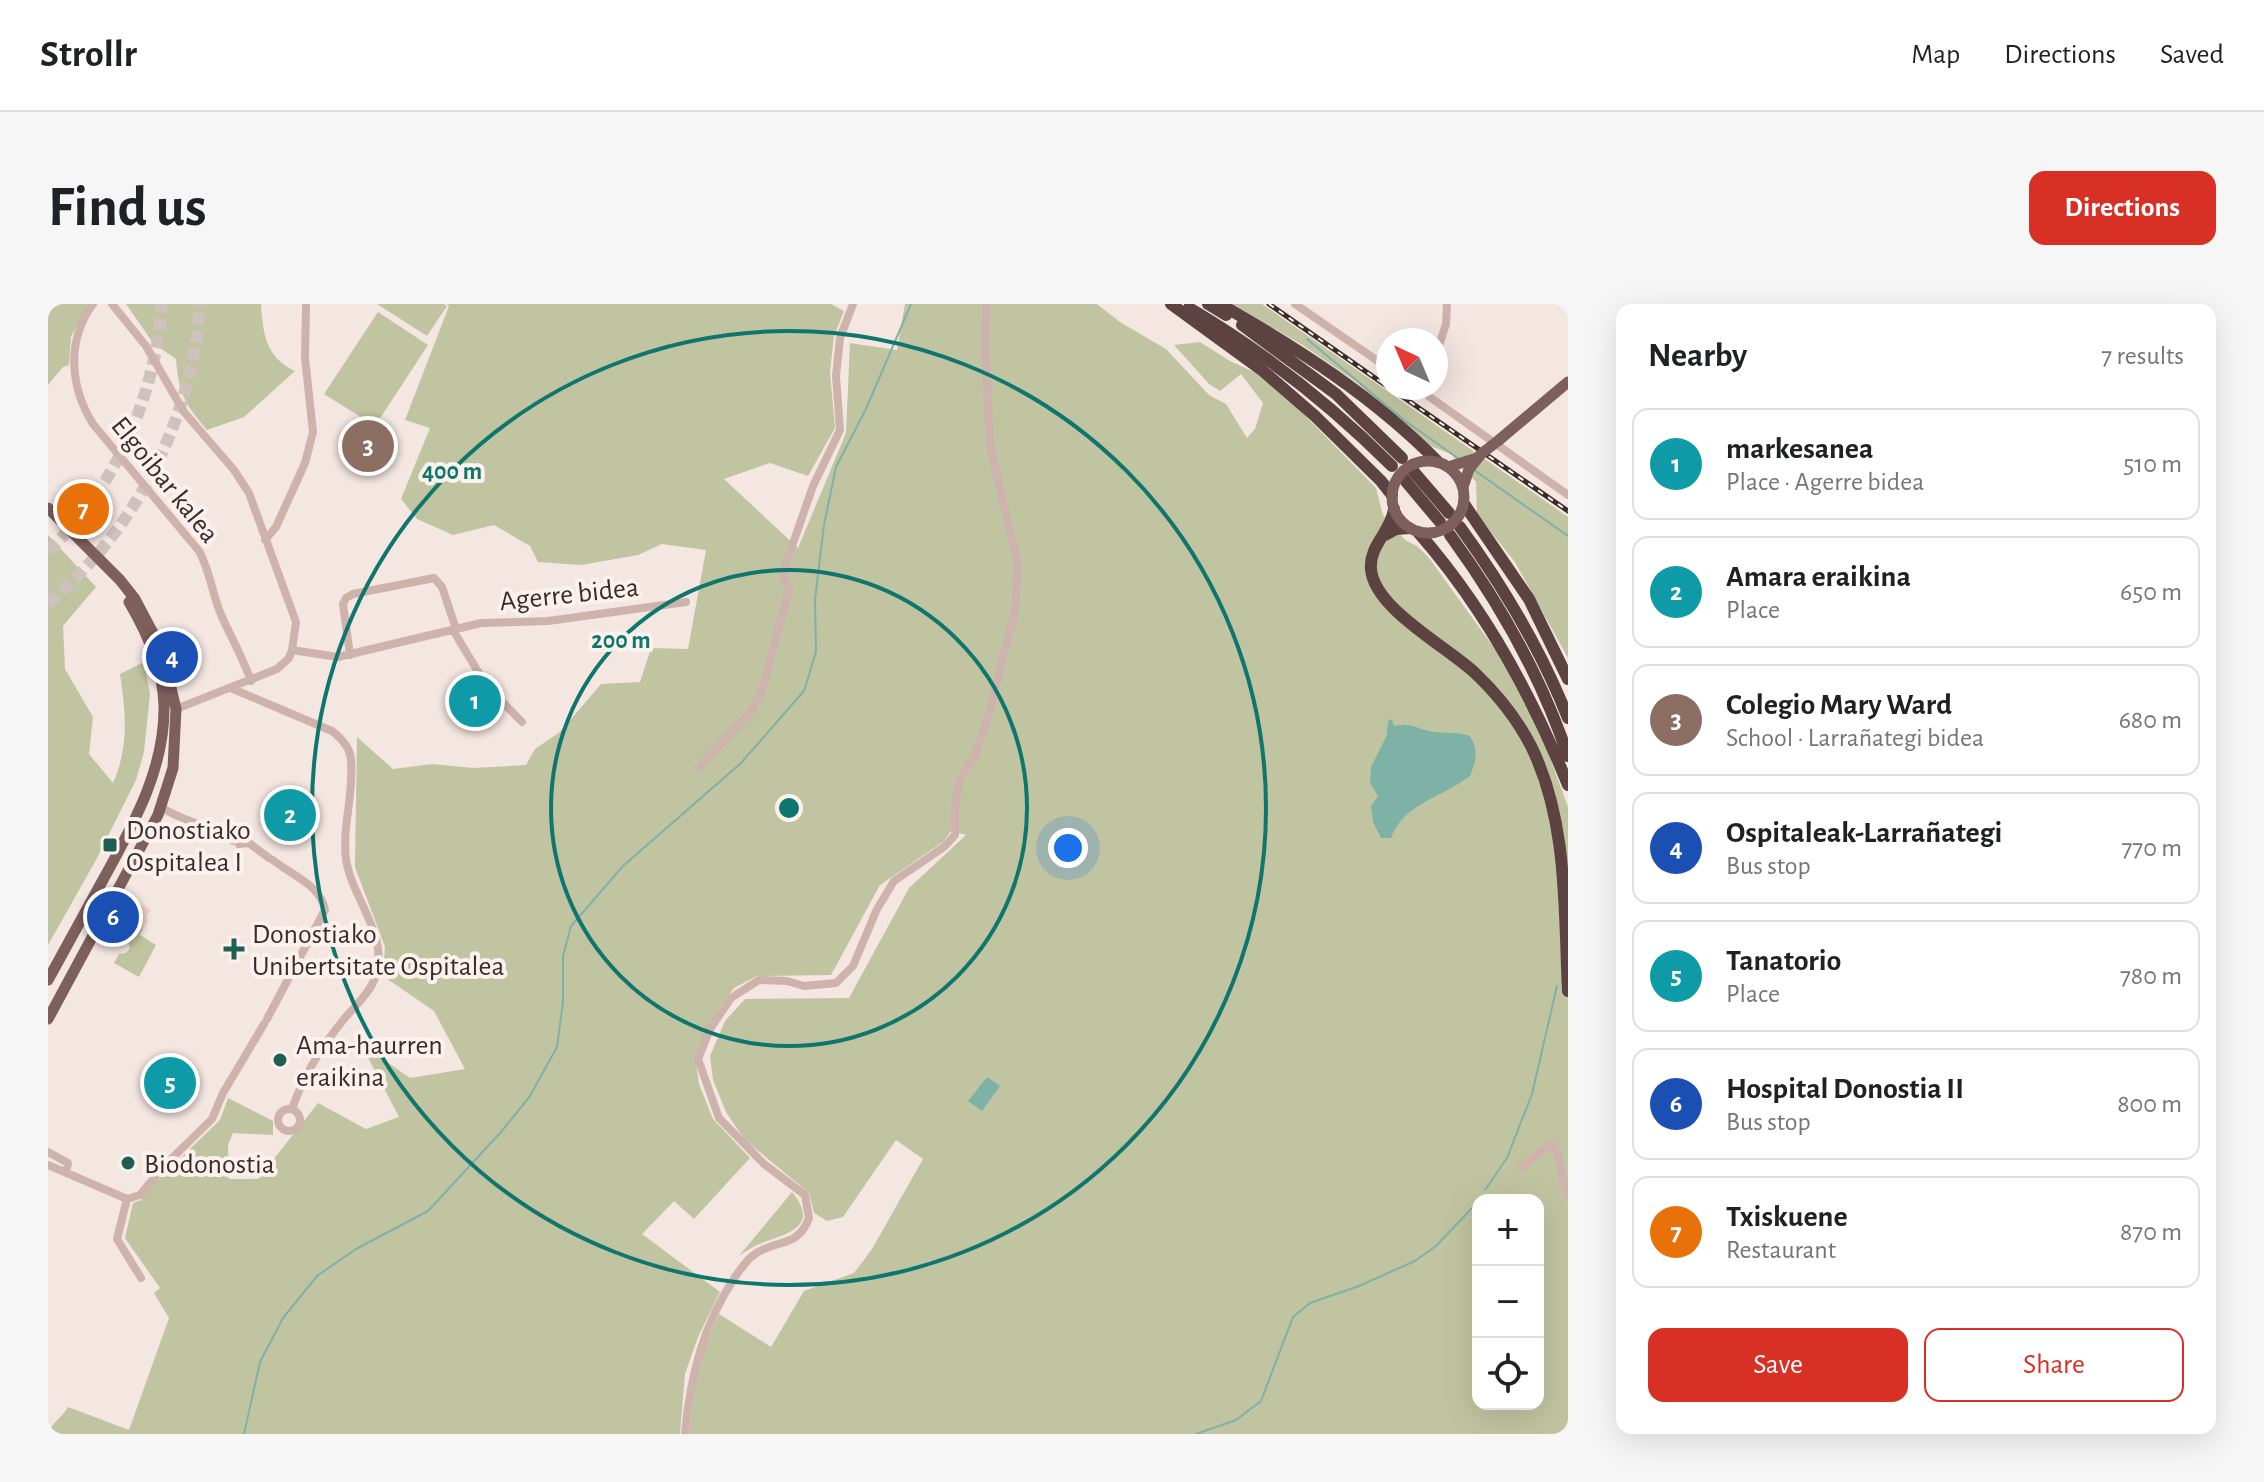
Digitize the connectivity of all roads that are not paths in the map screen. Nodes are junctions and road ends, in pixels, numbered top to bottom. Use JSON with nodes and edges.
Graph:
{"nodes":[{"id":1,"x":93,"y":304,"type":"edge"},
{"id":2,"x":112,"y":304,"type":"edge"},
{"id":3,"x":306,"y":304,"type":"edge"},
{"id":4,"x":853,"y":304,"type":"edge"},
{"id":5,"x":987,"y":304,"type":"edge"},
{"id":6,"x":1171,"y":304,"type":"edge"},
{"id":7,"x":1183,"y":304,"type":"edge"},
{"id":8,"x":1208,"y":304,"type":"edge"},
{"id":9,"x":1220,"y":304,"type":"edge"},
{"id":10,"x":1295,"y":304,"type":"edge"},
{"id":11,"x":1447,"y":304,"type":"edge"},
{"id":12,"x":1445,"y":328,"type":"edge"},
{"id":13,"x":1376,"y":360,"type":"edge"},
{"id":14,"x":1568,"y":382,"type":"edge"},
{"id":15,"x":1437,"y":400,"type":"edge"},
{"id":16,"x":1481,"y":454,"type":"junction"},
{"id":17,"x":1443,"y":465,"type":"junction"},
{"id":18,"x":1408,"y":474,"type":"dead end"},
{"id":19,"x":1463,"y":487,"type":"junction"},
{"id":20,"x":1568,"y":495,"type":"edge"},
{"id":21,"x":1393,"y":502,"type":"junction"},
{"id":22,"x":1464,"y":504,"type":"junction"},
{"id":23,"x":48,"y":508,"type":"edge"},
{"id":24,"x":1444,"y":517,"type":"dead end"},
{"id":25,"x":48,"y":519,"type":"edge"},
{"id":26,"x":1413,"y":530,"type":"junction"},
{"id":27,"x":265,"y":540,"type":"junction"},
{"id":28,"x":1381,"y":540,"type":"junction"},
{"id":29,"x":686,"y":602,"type":"dead end"},
{"id":30,"x":455,"y":630,"type":"junction"},
{"id":31,"x":292,"y":650,"type":"junction"},
{"id":32,"x":350,"y":655,"type":"junction"},
{"id":33,"x":158,"y":667,"type":"junction"},
{"id":34,"x":1568,"y":679,"type":"edge"},
{"id":35,"x":251,"y":681,"type":"junction"},
{"id":36,"x":233,"y":689,"type":"junction"},
{"id":37,"x":176,"y":709,"type":"junction"},
{"id":38,"x":1568,"y":718,"type":"edge"},
{"id":39,"x":522,"y":722,"type":"dead end"},
{"id":40,"x":162,"y":726,"type":"junction"},
{"id":41,"x":160,"y":740,"type":"junction"},
{"id":42,"x":174,"y":754,"type":"junction"},
{"id":43,"x":1568,"y":756,"type":"edge"},
{"id":44,"x":698,"y":769,"type":"dead end"},
{"id":45,"x":1568,"y":785,"type":"edge"},
{"id":46,"x":148,"y":788,"type":"junction"},
{"id":47,"x":161,"y":807,"type":"junction"},
{"id":48,"x":218,"y":833,"type":"tunnel mouth"},
{"id":49,"x":244,"y":843,"type":"tunnel mouth"},
{"id":50,"x":1560,"y":847,"type":"junction"},
{"id":51,"x":1568,"y":869,"type":"edge"},
{"id":52,"x":48,"y":980,"type":"edge"},
{"id":53,"x":1568,"y":991,"type":"edge"},
{"id":54,"x":48,"y":1019,"type":"edge"},
{"id":55,"x":292,"y":1109,"type":"dead end"},
{"id":56,"x":48,"y":1152,"type":"edge"},
{"id":57,"x":48,"y":1165,"type":"edge"},
{"id":58,"x":1521,"y":1167,"type":"dead end"},
{"id":59,"x":66,"y":1172,"type":"junction"},
{"id":60,"x":1568,"y":1195,"type":"edge"},
{"id":61,"x":127,"y":1199,"type":"junction"},
{"id":62,"x":141,"y":1278,"type":"dead end"},
{"id":63,"x":685,"y":1434,"type":"edge"}],
"edges":[{"from":1,"to":35,"type":"street","name":"Elgoibar kalea"},
{"from":2,"to":27,"type":"street"},
{"from":3,"to":27,"type":"street"},
{"from":4,"to":44,"type":"street"},
{"from":5,"to":63,"type":"street"},
{"from":6,"to":21,"type":"highway"},
{"from":7,"to":8,"type":"highway"},
{"from":9,"to":17,"type":"highway"},
{"from":10,"to":13,"type":"street"},
{"from":11,"to":12,"type":"street"},
{"from":14,"to":16,"type":"main road","bridge":true},
{"from":15,"to":20,"type":"street"},
{"from":16,"to":17,"type":"main road"},
{"from":16,"to":19,"type":"main road"},
{"from":17,"to":19,"type":"main road","bridge":true},
{"from":17,"to":21,"type":"main road","bridge":true},
{"from":18,"to":24,"type":"highway"},
{"from":19,"to":22,"type":"main road","bridge":true},
{"from":21,"to":26,"type":"main road","bridge":true},
{"from":21,"to":28,"type":"highway"},
{"from":22,"to":26,"type":"main road","bridge":true},
{"from":22,"to":34,"type":"highway"},
{"from":23,"to":37,"type":"main road"},
{"from":25,"to":33,"type":"main road"},
{"from":26,"to":28,"type":"highway"},
{"from":26,"to":45,"type":"highway"},
{"from":27,"to":31,"type":"street"},
{"from":28,"to":50,"type":"highway"},
{"from":29,"to":30,"type":"street","name":"Agerre bidea"},
{"from":30,"to":32,"type":"street","name":"Agerre bidea"},
{"from":30,"to":32,"type":"street"},
{"from":30,"to":39,"type":"street"},
{"from":31,"to":32,"type":"street","name":"Agerre bidea"},
{"from":31,"to":35,"type":"street"},
{"from":33,"to":37,"type":"main road"},
{"from":33,"to":40,"type":"main road"},
{"from":35,"to":36,"type":"street"},
{"from":36,"to":37,"type":"street"},
{"from":36,"to":55,"type":"street"},
{"from":37,"to":40,"type":"main road"},
{"from":37,"to":42,"type":"main road"},
{"from":38,"to":43,"type":"highway"},
{"from":40,"to":41,"type":"main road"},
{"from":41,"to":42,"type":"main road"},
{"from":41,"to":46,"type":"main road"},
{"from":42,"to":47,"type":"main road"},
{"from":46,"to":47,"type":"main road"},
{"from":46,"to":52,"type":"main road"},
{"from":47,"to":48,"type":"street"},
{"from":47,"to":54,"type":"main road"},
{"from":49,"to":61,"type":"street"},
{"from":50,"to":51,"type":"highway"},
{"from":50,"to":53,"type":"highway"},
{"from":56,"to":59,"type":"street"},
{"from":57,"to":59,"type":"street"},
{"from":58,"to":60,"type":"street"},
{"from":59,"to":61,"type":"street"},
{"from":61,"to":62,"type":"street"}]}
